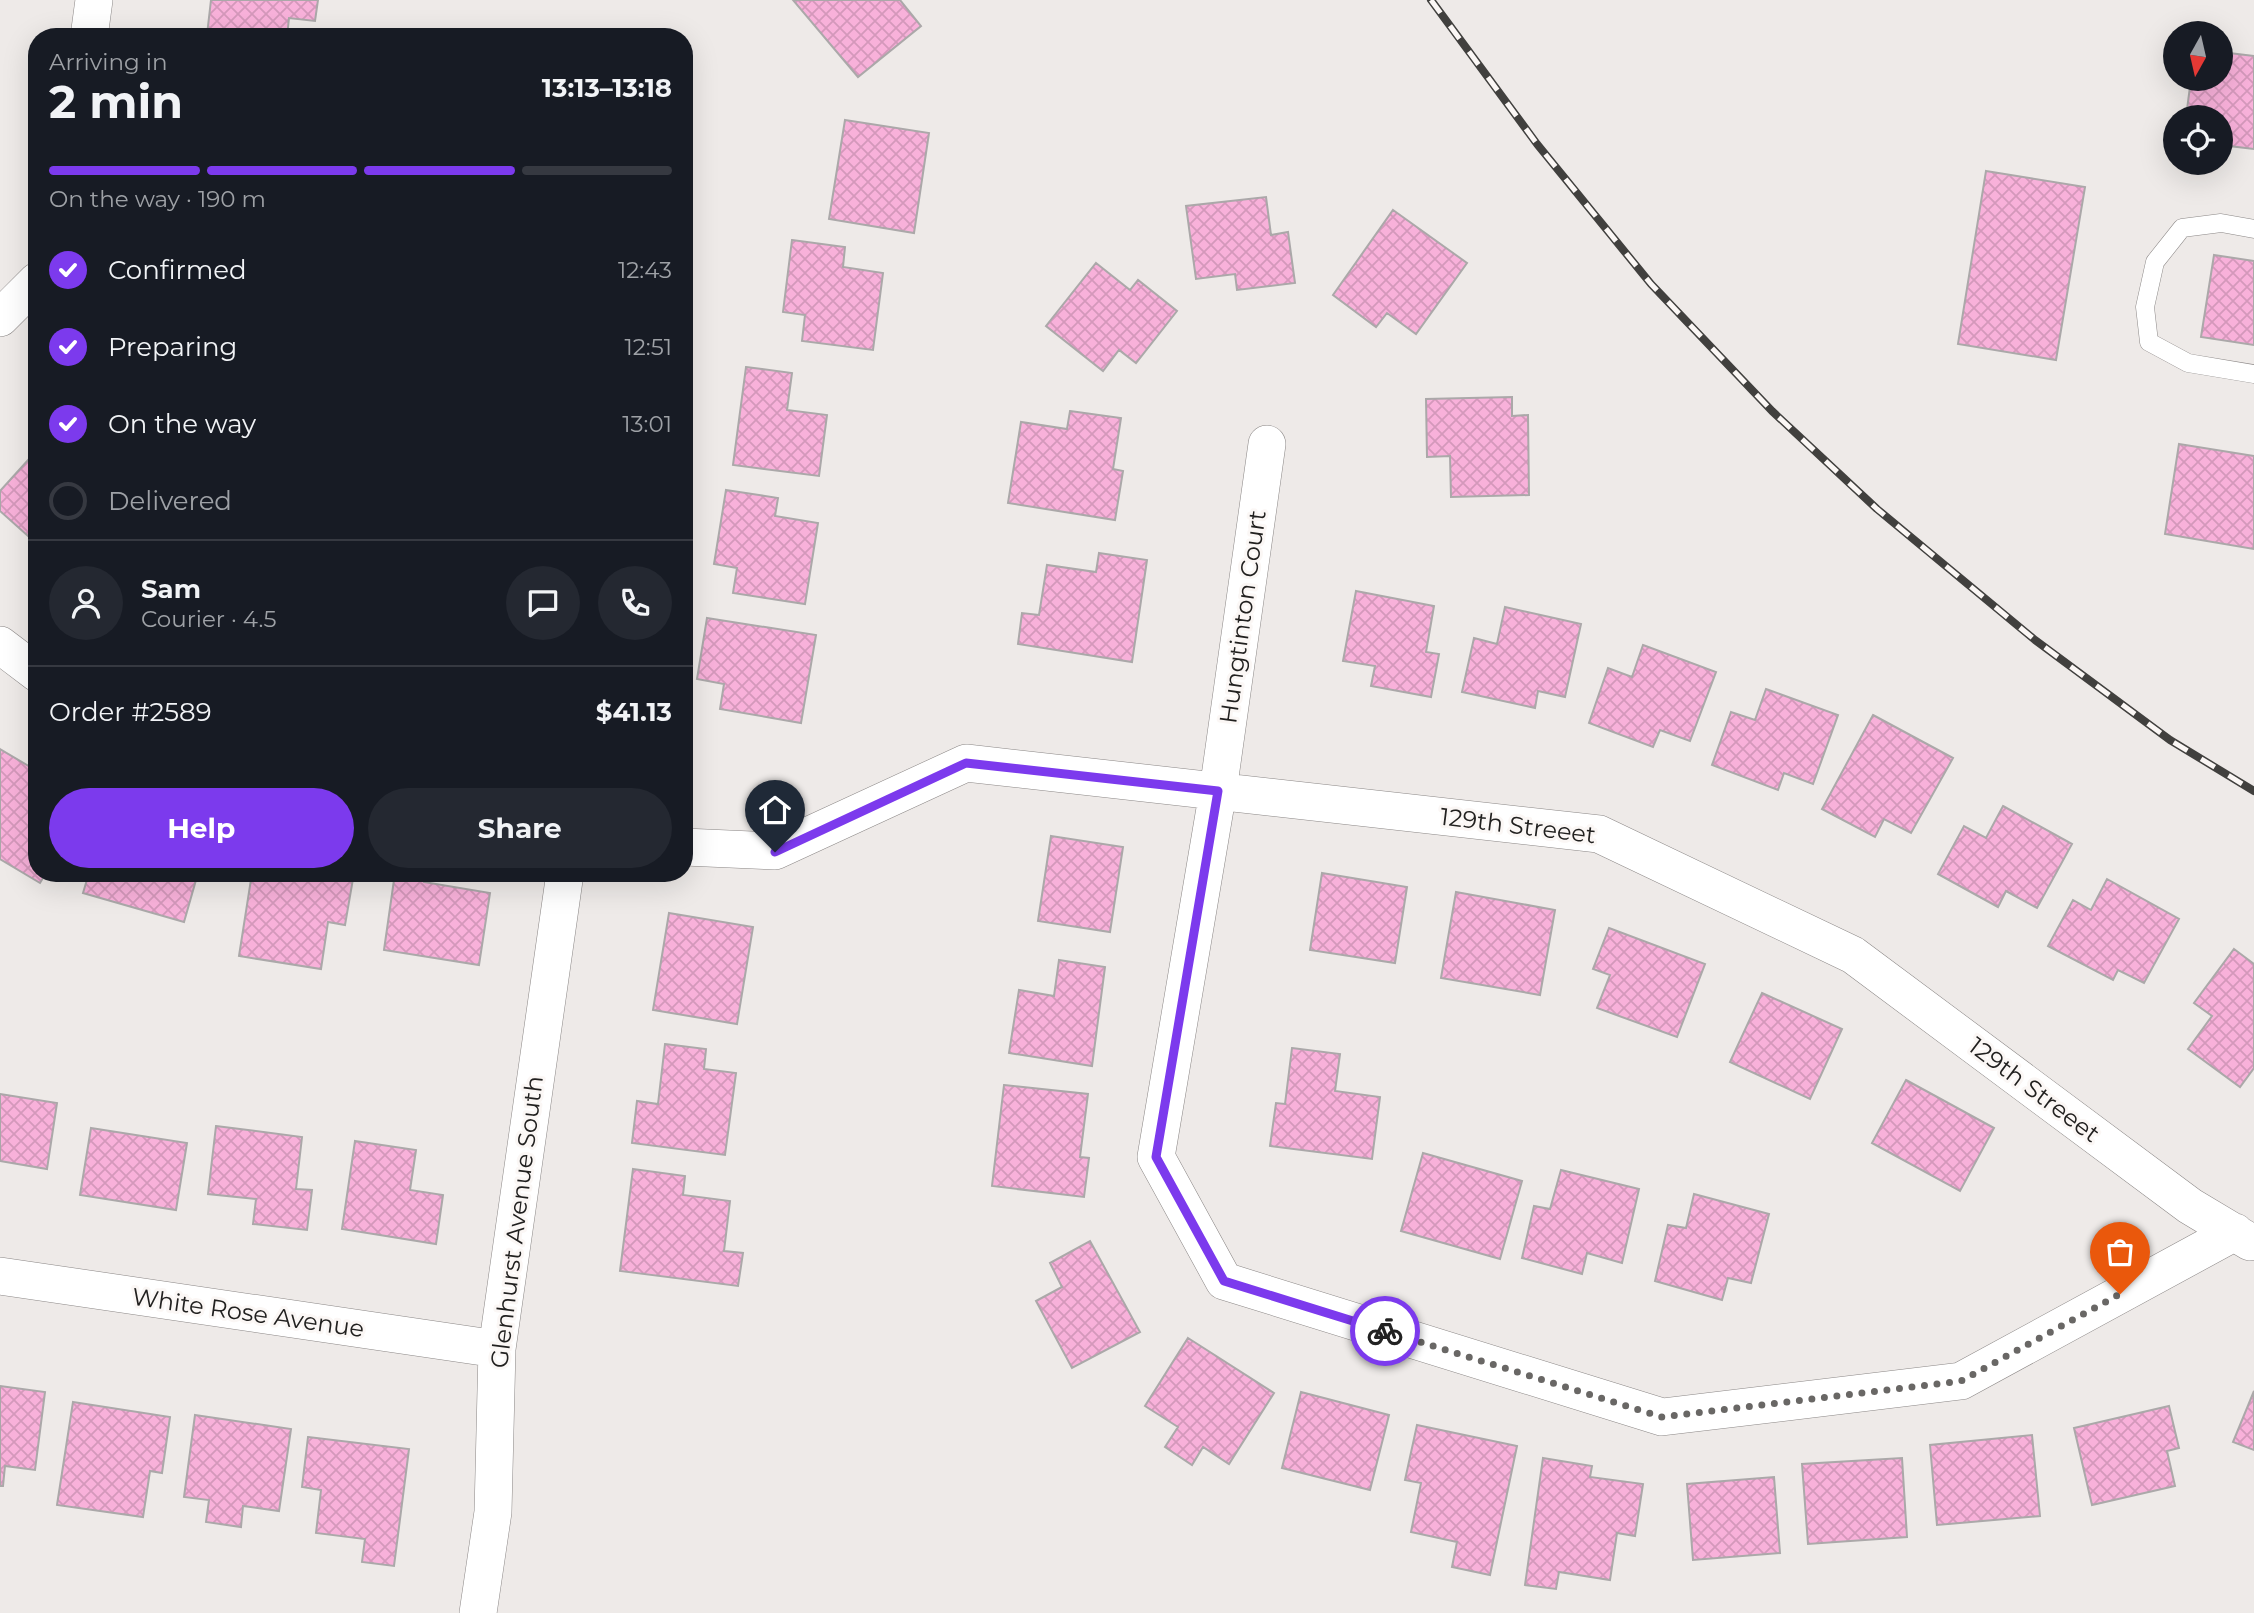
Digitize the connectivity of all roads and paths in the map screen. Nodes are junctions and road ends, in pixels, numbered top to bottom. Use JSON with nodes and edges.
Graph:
{"nodes":[{"id":1,"x":94,"y":0,"type":"edge"},
{"id":2,"x":90,"y":28,"type":"edge"},
{"id":3,"x":2254,"y":229,"type":"edge"},
{"id":4,"x":28,"y":290,"type":"edge"},
{"id":5,"x":0,"y":318,"type":"edge"},
{"id":6,"x":2254,"y":373,"type":"edge"},
{"id":7,"x":1267,"y":444,"type":"dead end"},
{"id":8,"x":0,"y":645,"type":"edge"},
{"id":9,"x":28,"y":666,"type":"edge"},
{"id":10,"x":1218,"y":791,"type":"junction"},
{"id":11,"x":693,"y":847,"type":"edge"},
{"id":12,"x":564,"y":882,"type":"edge"},
{"id":13,"x":2244,"y":1238,"type":"edge"},
{"id":14,"x":0,"y":1276,"type":"edge"},
{"id":15,"x":497,"y":1349,"type":"junction"},
{"id":16,"x":478,"y":1613,"type":"edge"}],
"edges":[{"from":1,"to":2,"type":"street"},
{"from":3,"to":6,"type":"lane"},
{"from":4,"to":5,"type":"street"},
{"from":7,"to":10,"type":"street","name":"Hungtinton Court"},
{"from":8,"to":9,"type":"street"},
{"from":10,"to":11,"type":"street","name":"129th Streeet"},
{"from":10,"to":13,"type":"street","name":"129th Streeet"},
{"from":10,"to":13,"type":"street","name":"Hungtinton Court"},
{"from":12,"to":15,"type":"street","name":"Glenhurst Avenue South"},
{"from":14,"to":15,"type":"street","name":"White Rose Avenue"},
{"from":15,"to":16,"type":"street","name":"Glenhurst Avenue South"}]}
